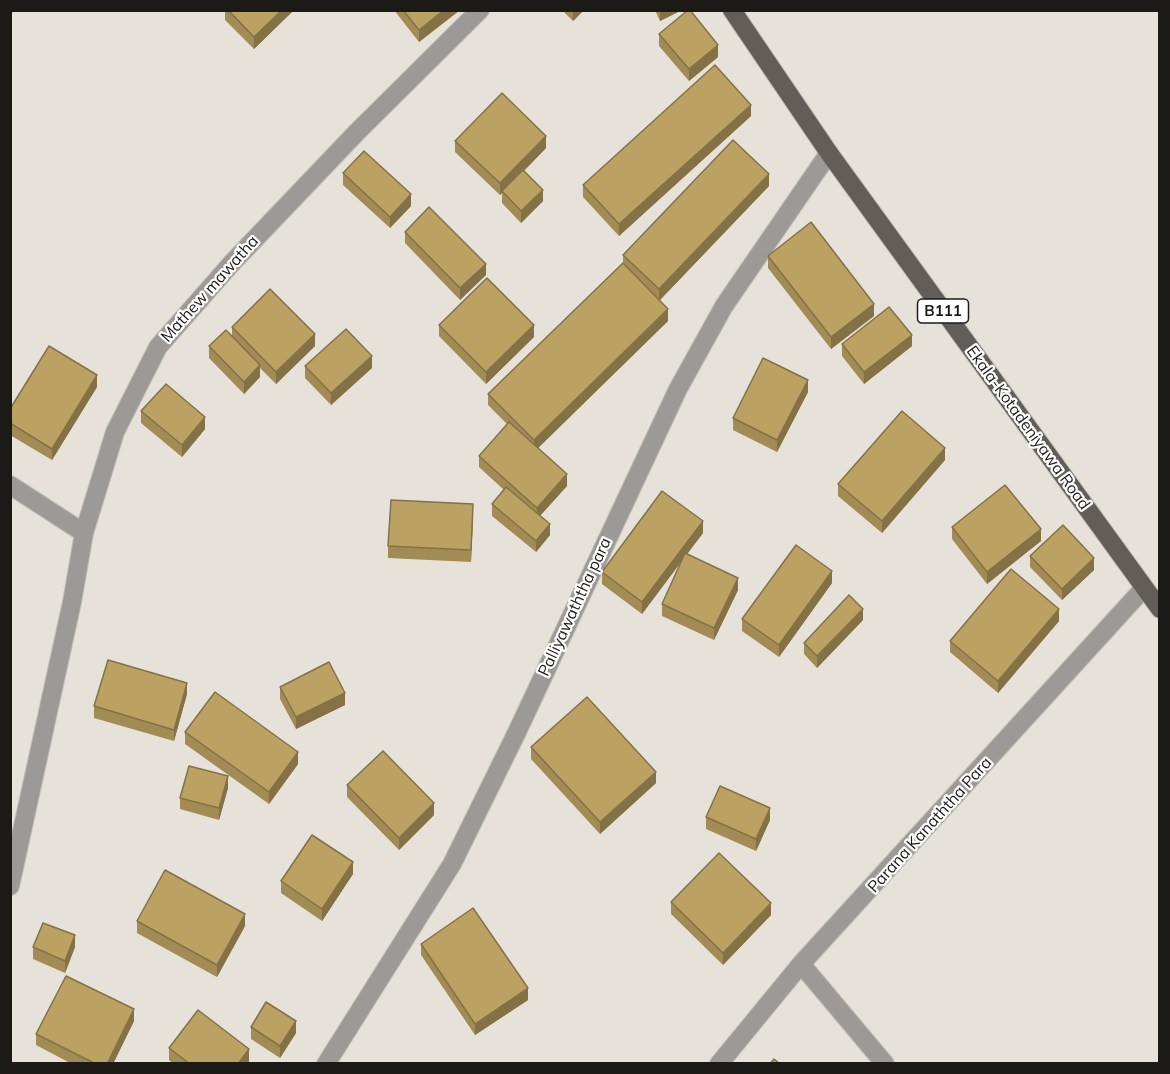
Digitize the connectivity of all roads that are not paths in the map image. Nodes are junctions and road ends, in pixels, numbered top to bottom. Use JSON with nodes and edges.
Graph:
{"nodes":[{"id":1,"x":480,"y":10,"type":"edge"},
{"id":2,"x":732,"y":10,"type":"edge"},
{"id":3,"x":829,"y":153,"type":"junction"},
{"id":4,"x":10,"y":485,"type":"edge"},
{"id":5,"x":84,"y":533,"type":"junction"},
{"id":6,"x":1144,"y":588,"type":"junction"},
{"id":7,"x":1160,"y":609,"type":"edge"},
{"id":8,"x":10,"y":886,"type":"edge"},
{"id":9,"x":801,"y":964,"type":"junction"},
{"id":10,"x":326,"y":1064,"type":"edge"},
{"id":11,"x":719,"y":1064,"type":"edge"},
{"id":12,"x":885,"y":1064,"type":"edge"}],
"edges":[{"from":1,"to":5,"type":"street","name":"Mathew mawatha"},
{"from":2,"to":3,"type":"main road","name":"Ekala-Kotadeniyawa Road","number":"B111"},
{"from":3,"to":6,"type":"main road","name":"Ekala-Kotadeniyawa Road","number":"B111"},
{"from":3,"to":10,"type":"street","name":"Palliyawaththa para"},
{"from":4,"to":5,"type":"street"},
{"from":5,"to":8,"type":"street","name":"Mathew mawatha"},
{"from":6,"to":7,"type":"main road","name":"Ekala-Kotadeniyawa Road","number":"B111"},
{"from":6,"to":9,"type":"street","name":"Parana Kanaththa Para"},
{"from":9,"to":11,"type":"street","name":"Parana Kanaththa Para"},
{"from":9,"to":12,"type":"street"}]}
